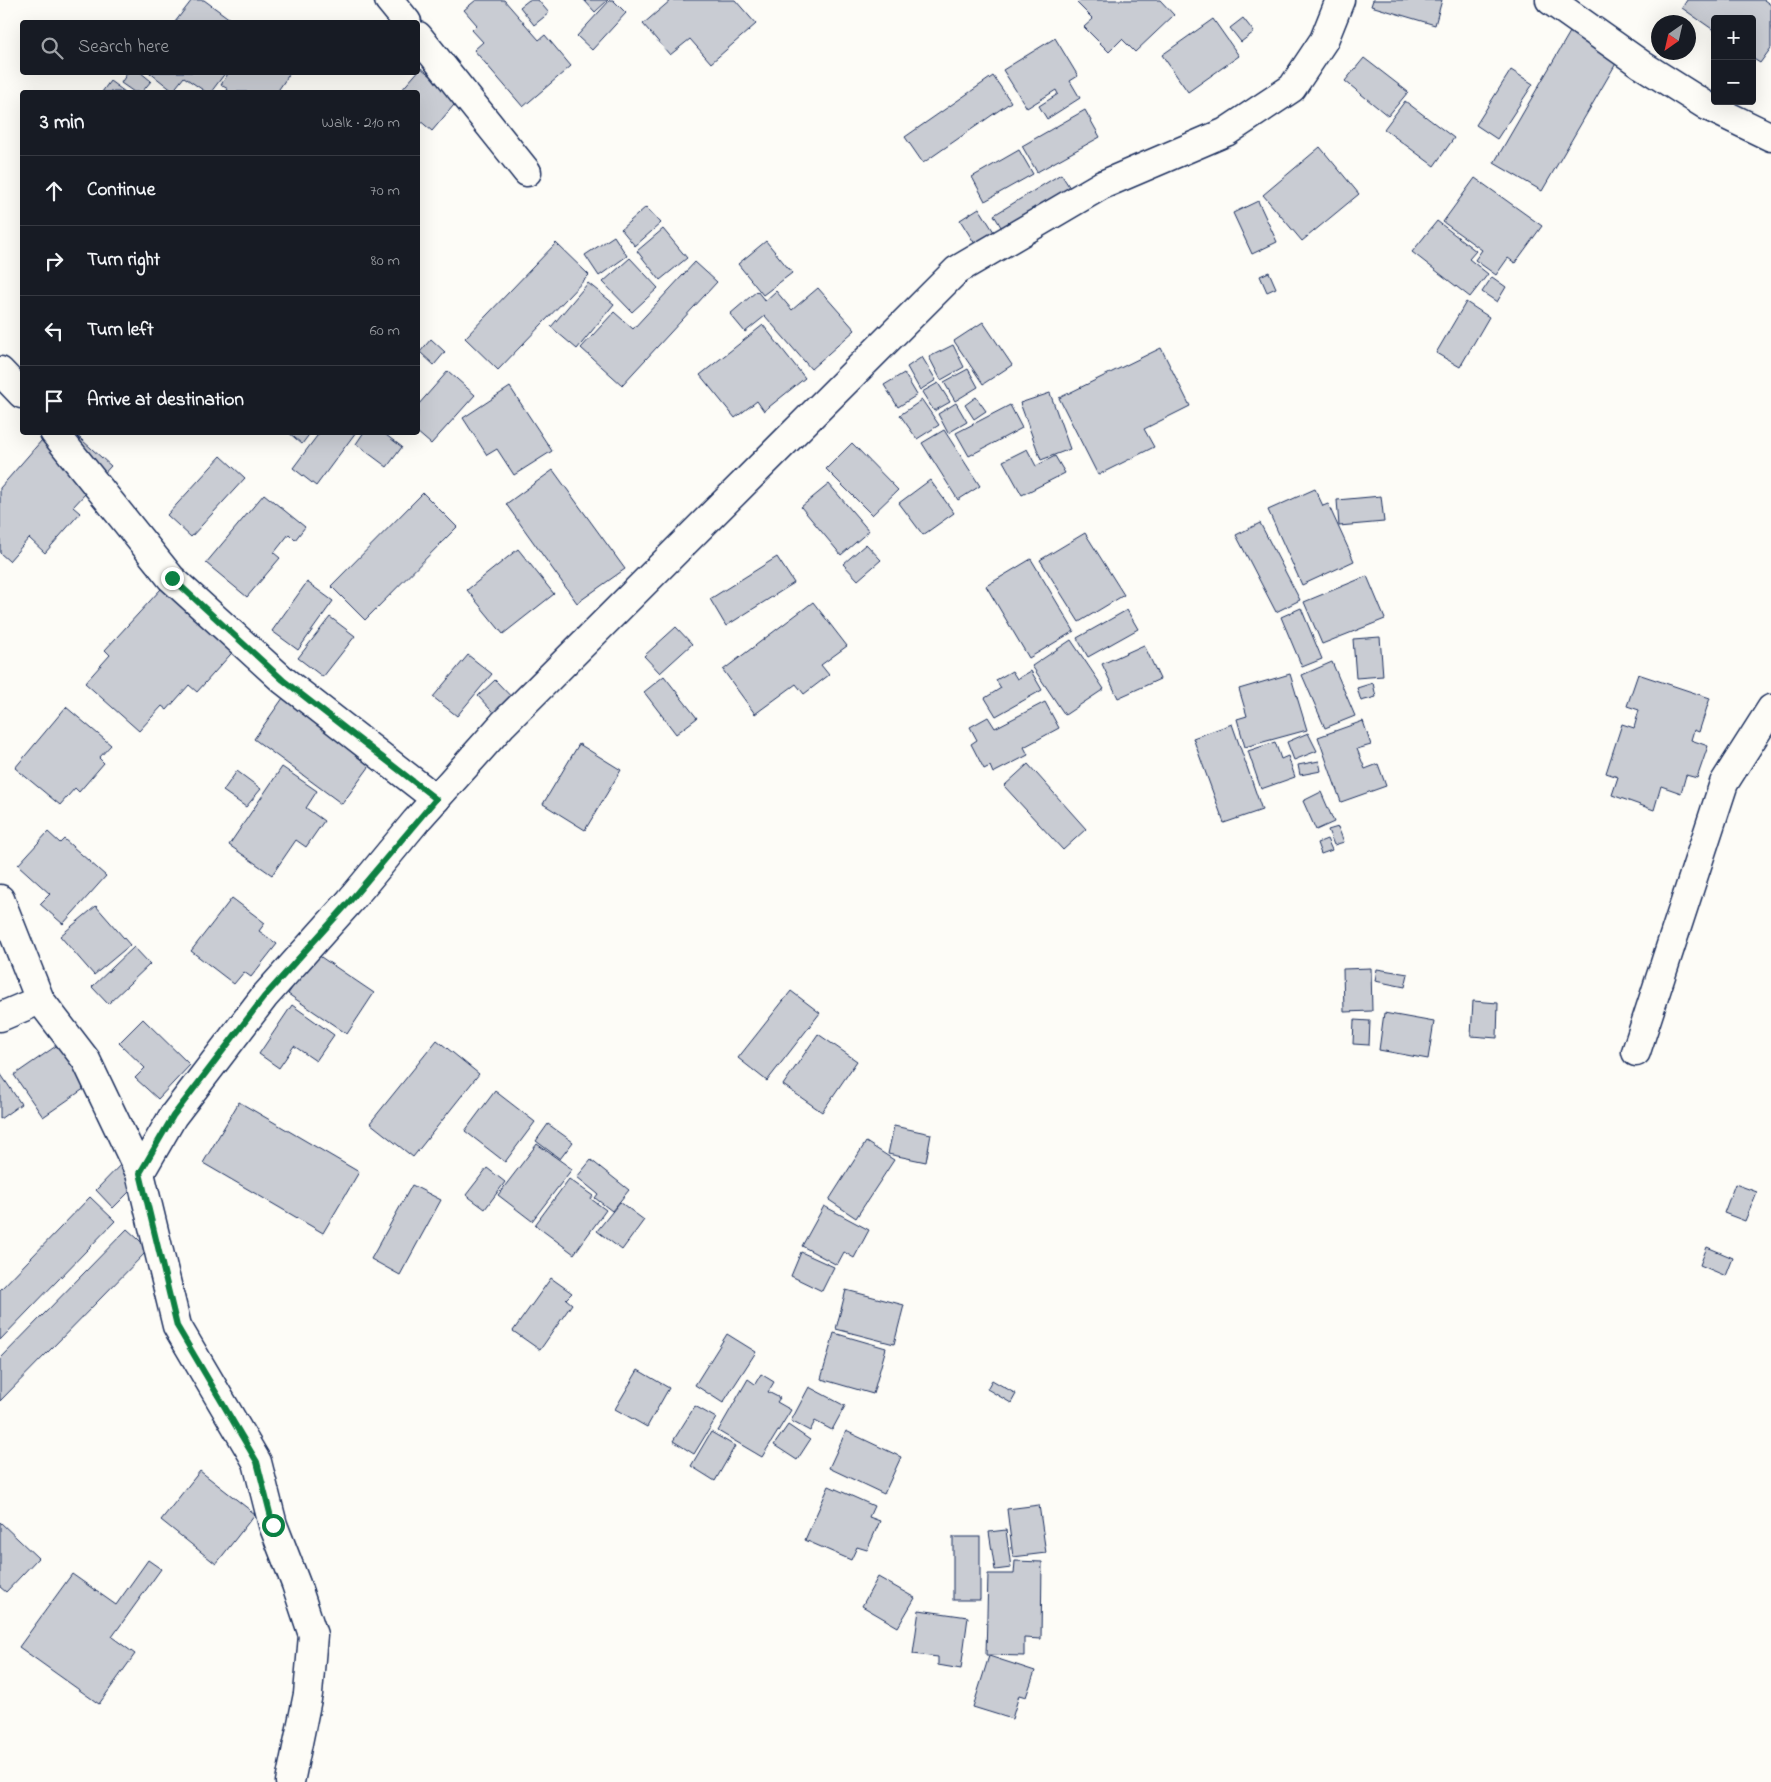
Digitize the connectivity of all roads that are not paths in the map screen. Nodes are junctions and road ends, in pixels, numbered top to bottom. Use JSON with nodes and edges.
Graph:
{"nodes":[{"id":1,"x":388,"y":0,"type":"edge"},
{"id":2,"x":1340,"y":0,"type":"edge"},
{"id":3,"x":1550,"y":0,"type":"edge"},
{"id":4,"x":405,"y":20,"type":"edge"},
{"id":5,"x":420,"y":38,"type":"edge"},
{"id":6,"x":1771,"y":138,"type":"edge"},
{"id":7,"x":527,"y":172,"type":"dead end"},
{"id":8,"x":0,"y":371,"type":"edge"},
{"id":9,"x":20,"y":392,"type":"edge"},
{"id":10,"x":56,"y":435,"type":"edge"},
{"id":11,"x":1771,"y":709,"type":"edge"},
{"id":12,"x":436,"y":799,"type":"junction"},
{"id":13,"x":0,"y":899,"type":"edge"},
{"id":14,"x":40,"y":1000,"type":"junction"},
{"id":15,"x":0,"y":1017,"type":"edge"},
{"id":16,"x":1636,"y":1052,"type":"dead end"},
{"id":17,"x":140,"y":1173,"type":"junction"},
{"id":18,"x":290,"y":1782,"type":"edge"}],
"edges":[{"from":1,"to":4,"type":"street"},
{"from":2,"to":12,"type":"street"},
{"from":3,"to":6,"type":"street"},
{"from":5,"to":7,"type":"street"},
{"from":8,"to":9,"type":"street"},
{"from":10,"to":12,"type":"street"},
{"from":11,"to":16,"type":"street"},
{"from":12,"to":17,"type":"street"},
{"from":13,"to":14,"type":"street"},
{"from":14,"to":15,"type":"street"},
{"from":14,"to":17,"type":"street"},
{"from":17,"to":18,"type":"street"}]}
